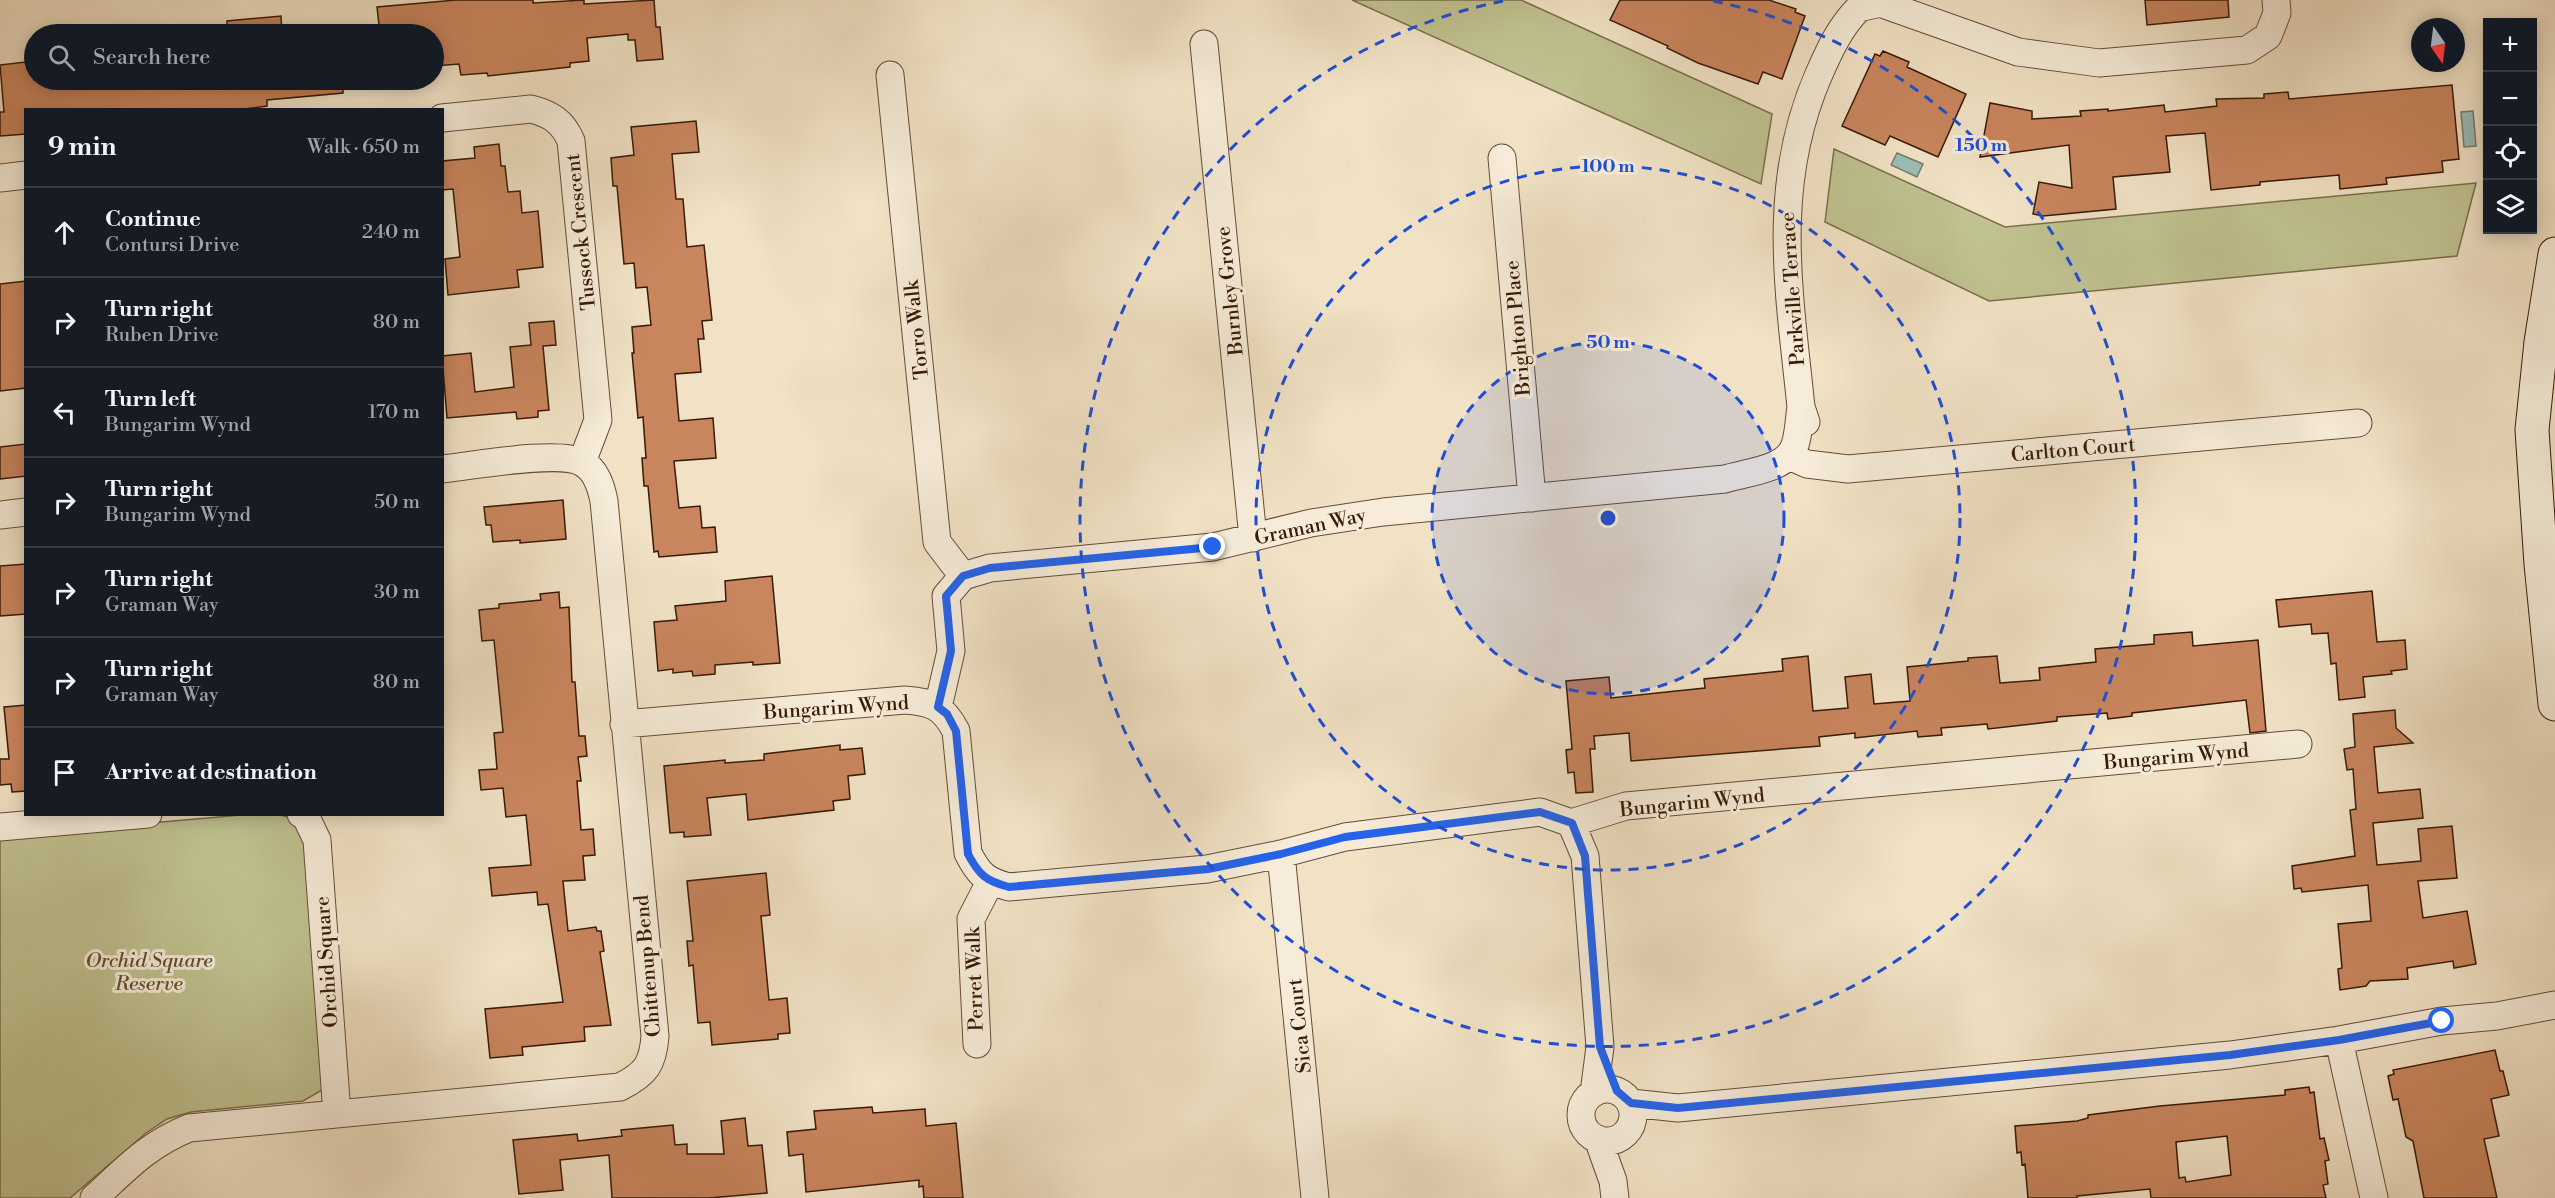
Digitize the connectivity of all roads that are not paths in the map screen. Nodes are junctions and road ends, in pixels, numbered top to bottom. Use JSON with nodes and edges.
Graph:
{"nodes":[{"id":1,"x":2276,"y":0,"type":"edge"},
{"id":2,"x":1855,"y":4,"type":"edge"},
{"id":3,"x":1204,"y":44,"type":"dead end"},
{"id":4,"x":890,"y":75,"type":"dead end"},
{"id":5,"x":444,"y":118,"type":"edge"},
{"id":6,"x":1502,"y":158,"type":"dead end"},
{"id":7,"x":24,"y":175,"type":"edge"},
{"id":8,"x":0,"y":178,"type":"edge"},
{"id":9,"x":2555,"y":254,"type":"edge"},
{"id":10,"x":2358,"y":423,"type":"dead end"},
{"id":11,"x":1798,"y":460,"type":"junction"},
{"id":12,"x":582,"y":462,"type":"junction"},
{"id":13,"x":444,"y":469,"type":"edge"},
{"id":14,"x":1532,"y":498,"type":"junction"},
{"id":15,"x":24,"y":512,"type":"edge"},
{"id":16,"x":0,"y":515,"type":"edge"},
{"id":17,"x":1252,"y":538,"type":"junction"},
{"id":18,"x":963,"y":576,"type":"junction"},
{"id":19,"x":2555,"y":704,"type":"edge"},
{"id":20,"x":938,"y":707,"type":"junction"},
{"id":21,"x":624,"y":724,"type":"junction"},
{"id":22,"x":2298,"y":744,"type":"dead end"},
{"id":23,"x":125,"y":816,"type":"edge"},
{"id":24,"x":304,"y":816,"type":"edge"},
{"id":25,"x":1572,"y":823,"type":"junction"},
{"id":26,"x":0,"y":827,"type":"edge"},
{"id":27,"x":1281,"y":854,"type":"junction"},
{"id":28,"x":990,"y":882,"type":"junction"},
{"id":29,"x":2555,"y":992,"type":"edge"},
{"id":30,"x":2555,"y":1005,"type":"edge"},
{"id":31,"x":2442,"y":1021,"type":"junction"},
{"id":32,"x":2339,"y":1040,"type":"junction"},
{"id":33,"x":977,"y":1044,"type":"dead end"},
{"id":34,"x":338,"y":1114,"type":"junction"},
{"id":35,"x":1615,"y":1115,"type":"junction"},
{"id":36,"x":1614,"y":1190,"type":"edge"},
{"id":37,"x":102,"y":1195,"type":"edge"},
{"id":38,"x":1316,"y":1198,"type":"edge"},
{"id":39,"x":2374,"y":1198,"type":"edge"}],
"edges":[{"from":1,"to":2,"type":"street"},
{"from":2,"to":11,"type":"street","name":"Parkville Terrace"},
{"from":3,"to":17,"type":"street","name":"Burnley Grove"},
{"from":4,"to":18,"type":"street","name":"Torro Walk"},
{"from":5,"to":12,"type":"street","name":"Tussock Crescent"},
{"from":6,"to":14,"type":"street","name":"Brighton Place"},
{"from":7,"to":8,"type":"street"},
{"from":9,"to":19,"type":"street"},
{"from":10,"to":11,"type":"street","name":"Carlton Court"},
{"from":11,"to":14,"type":"street","name":"Graman Way"},
{"from":12,"to":13,"type":"street"},
{"from":12,"to":21,"type":"street","name":"Chittenup Bend"},
{"from":14,"to":17,"type":"street","name":"Graman Way"},
{"from":15,"to":16,"type":"street"},
{"from":17,"to":18,"type":"street","name":"Graman Way"},
{"from":18,"to":20,"type":"street"},
{"from":20,"to":21,"type":"street","name":"Bungarim Wynd"},
{"from":20,"to":28,"type":"street","name":"Bungarim Wynd"},
{"from":21,"to":34,"type":"street","name":"Chittenup Bend"},
{"from":22,"to":25,"type":"street","name":"Bungarim Wynd"},
{"from":23,"to":26,"type":"street"},
{"from":24,"to":34,"type":"street","name":"Orchid Square"},
{"from":25,"to":27,"type":"street"},
{"from":25,"to":35,"type":"street"},
{"from":27,"to":28,"type":"street"},
{"from":27,"to":38,"type":"street","name":"Sica Court"},
{"from":28,"to":33,"type":"street","name":"Perret Walk"},
{"from":29,"to":31,"type":"street"},
{"from":30,"to":31,"type":"street"},
{"from":31,"to":32,"type":"street"},
{"from":32,"to":35,"type":"street"},
{"from":32,"to":39,"type":"street"},
{"from":34,"to":37,"type":"street","name":"Chittenup Bend"},
{"from":35,"to":36,"type":"street"}]}
